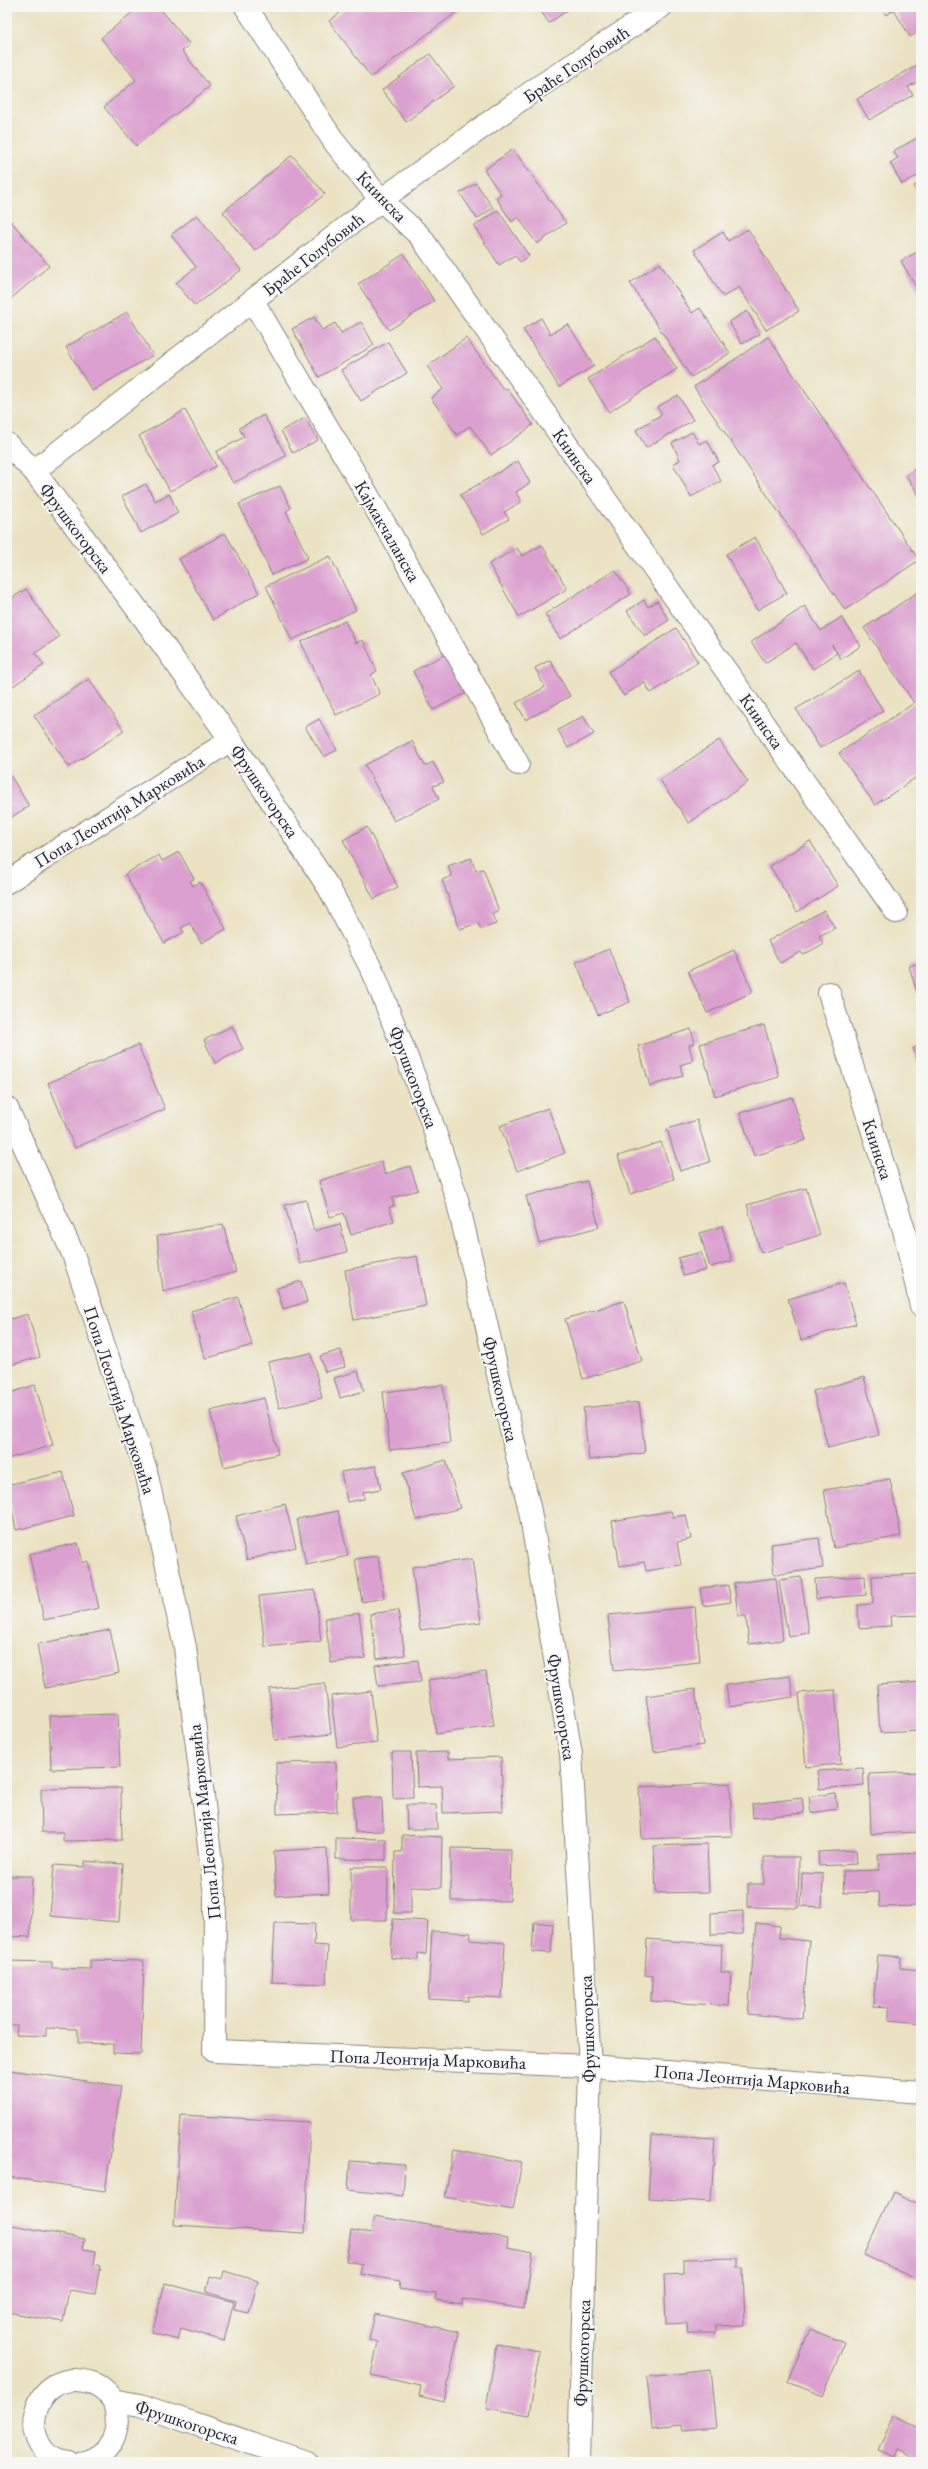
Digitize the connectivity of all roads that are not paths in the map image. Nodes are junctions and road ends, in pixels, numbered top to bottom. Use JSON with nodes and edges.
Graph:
{"nodes":[{"id":1,"x":246,"y":7,"type":"edge"},
{"id":2,"x":661,"y":7,"type":"edge"},
{"id":3,"x":381,"y":200,"type":"junction"},
{"id":4,"x":253,"y":301,"type":"junction"},
{"id":5,"x":7,"y":444,"type":"edge"},
{"id":6,"x":34,"y":471,"type":"junction"},
{"id":7,"x":231,"y":740,"type":"junction"},
{"id":8,"x":518,"y":764,"type":"dead end"},
{"id":9,"x":7,"y":882,"type":"edge"},
{"id":10,"x":896,"y":912,"type":"dead end"},
{"id":11,"x":829,"y":993,"type":"dead end"},
{"id":12,"x":7,"y":1108,"type":"edge"},
{"id":13,"x":921,"y":1306,"type":"edge"},
{"id":14,"x":590,"y":2066,"type":"junction"},
{"id":15,"x":921,"y":2092,"type":"edge"},
{"id":16,"x":112,"y":2400,"type":"junction"},
{"id":17,"x":68,"y":2462,"type":"edge"},
{"id":18,"x":84,"y":2462,"type":"edge"},
{"id":19,"x":306,"y":2462,"type":"edge"},
{"id":20,"x":579,"y":2462,"type":"edge"}],
"edges":[{"from":1,"to":3,"type":"street","name":"Книнска"},
{"from":2,"to":3,"type":"street","name":"Браће Голубовић"},
{"from":3,"to":4,"type":"street","name":"Браће Голубовић"},
{"from":3,"to":10,"type":"street","name":"Книнска"},
{"from":4,"to":6,"type":"street","name":"Браће Голубовић"},
{"from":4,"to":8,"type":"street","name":"Кајмакчаланска"},
{"from":5,"to":6,"type":"street","name":"Фрушкогорска"},
{"from":6,"to":7,"type":"street","name":"Фрушкогорска"},
{"from":7,"to":9,"type":"street","name":"Попа Леонтија Марковића"},
{"from":7,"to":14,"type":"street","name":"Фрушкогорска"},
{"from":11,"to":13,"type":"street","name":"Книнска"},
{"from":12,"to":14,"type":"street","name":"Попа Леонтија Марковића"},
{"from":14,"to":15,"type":"street","name":"Попа Леонтија Марковића"},
{"from":14,"to":20,"type":"street","name":"Фрушкогорска"},
{"from":16,"to":17,"type":"street"},
{"from":16,"to":18,"type":"street"},
{"from":16,"to":19,"type":"street","name":"Фрушкогорска"}]}
